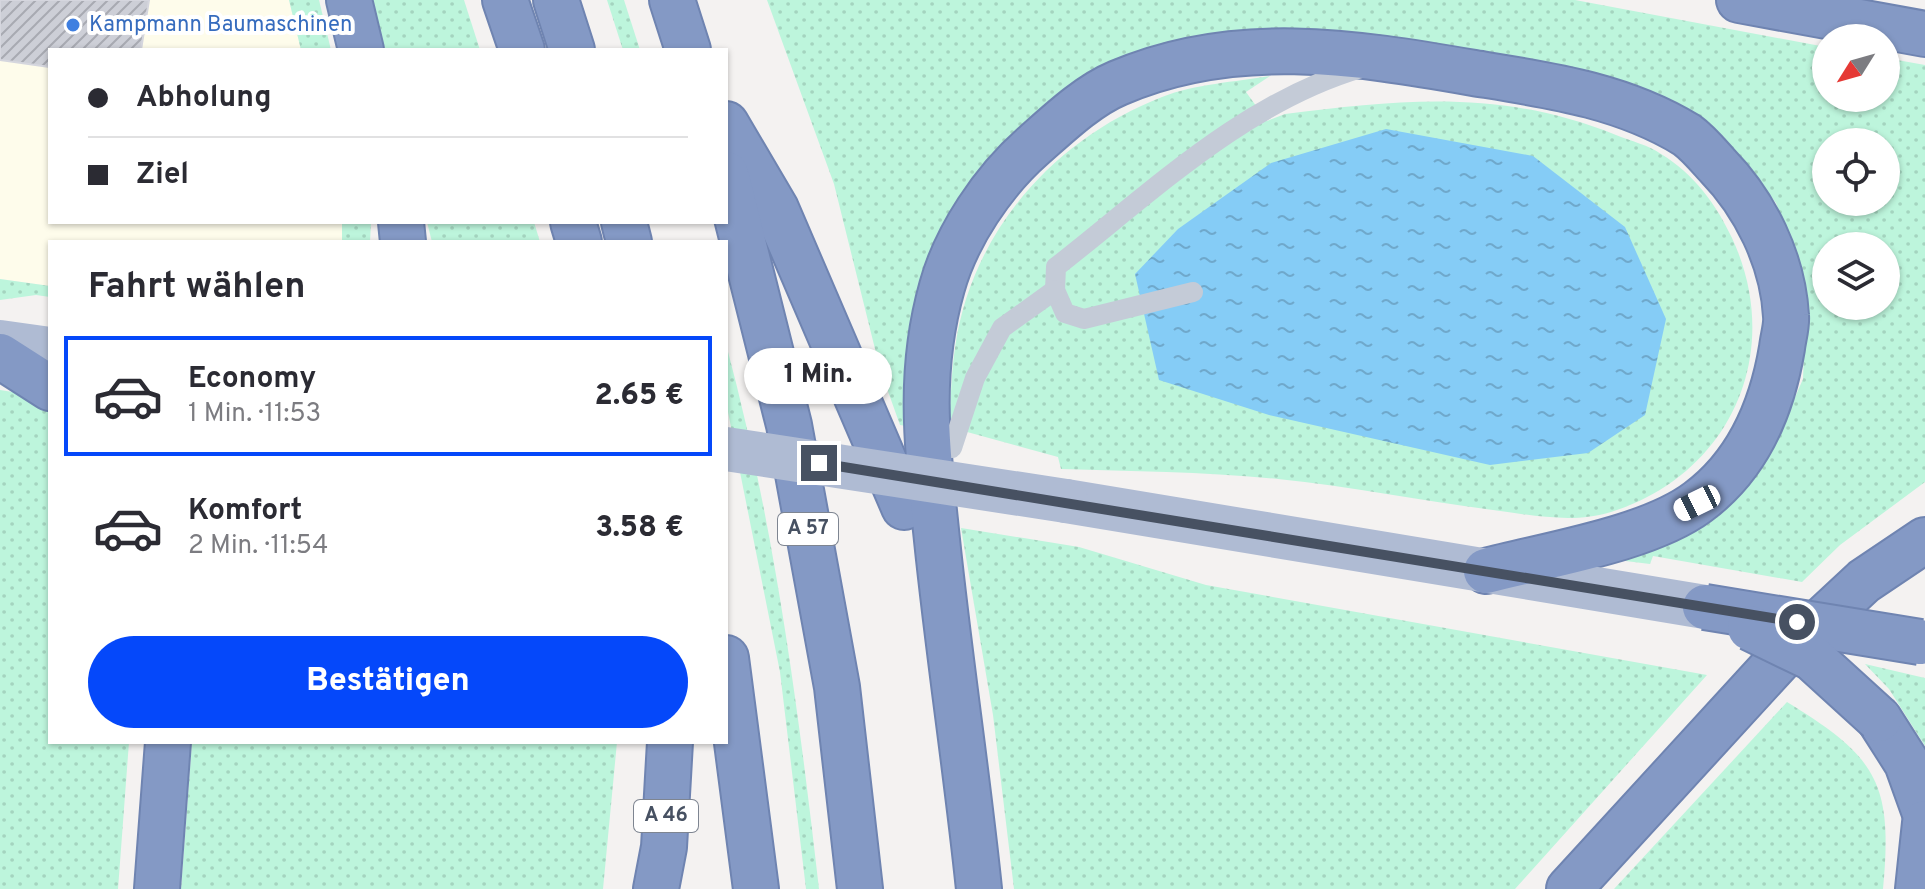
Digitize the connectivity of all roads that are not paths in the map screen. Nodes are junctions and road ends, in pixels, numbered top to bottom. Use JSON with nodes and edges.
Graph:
{"nodes":[{"id":1,"x":349,"y":0,"type":"edge"},
{"id":2,"x":505,"y":0,"type":"edge"},
{"id":3,"x":556,"y":0,"type":"edge"},
{"id":4,"x":672,"y":0,"type":"edge"},
{"id":5,"x":1739,"y":0,"type":"edge"},
{"id":6,"x":1925,"y":34,"type":"edge"},
{"id":7,"x":361,"y":48,"type":"edge"},
{"id":8,"x":521,"y":48,"type":"edge"},
{"id":9,"x":571,"y":48,"type":"edge"},
{"id":10,"x":687,"y":48,"type":"edge"},
{"id":11,"x":1391,"y":58,"type":"junction"},
{"id":12,"x":728,"y":127,"type":"edge"},
{"id":13,"x":728,"y":182,"type":"edge"},
{"id":14,"x":1055,"y":290,"type":"junction"},
{"id":15,"x":1193,"y":292,"type":"dead end"},
{"id":16,"x":0,"y":342,"type":"edge"},
{"id":17,"x":48,"y":349,"type":"edge"},
{"id":18,"x":0,"y":356,"type":"edge"},
{"id":19,"x":48,"y":387,"type":"edge"},
{"id":20,"x":952,"y":448,"type":"dead end"},
{"id":21,"x":728,"y":449,"type":"edge"},
{"id":22,"x":1925,"y":540,"type":"edge"},
{"id":23,"x":1486,"y":571,"type":"junction"},
{"id":24,"x":1705,"y":607,"type":"junction"},
{"id":25,"x":946,"y":626,"type":"junction"},
{"id":26,"x":1923,"y":642,"type":"edge"},
{"id":27,"x":728,"y":673,"type":"edge"},
{"id":28,"x":168,"y":744,"type":"edge"},
{"id":29,"x":670,"y":744,"type":"edge"},
{"id":30,"x":1925,"y":813,"type":"edge"},
{"id":31,"x":1925,"y":823,"type":"edge"},
{"id":32,"x":157,"y":889,"type":"edge"},
{"id":33,"x":656,"y":889,"type":"edge"},
{"id":34,"x":756,"y":889,"type":"edge"},
{"id":35,"x":860,"y":889,"type":"edge"},
{"id":36,"x":979,"y":889,"type":"edge"},
{"id":37,"x":1569,"y":889,"type":"edge"},
{"id":38,"x":1918,"y":889,"type":"edge"}],
"edges":[{"from":1,"to":7,"type":"highway"},
{"from":2,"to":8,"type":"highway"},
{"from":3,"to":9,"type":"highway"},
{"from":4,"to":10,"type":"highway"},
{"from":5,"to":6,"type":"highway"},
{"from":11,"to":14,"type":"lane"},
{"from":11,"to":23,"type":"highway"},
{"from":11,"to":25,"type":"highway"},
{"from":12,"to":25,"type":"highway"},
{"from":13,"to":35,"type":"highway","number":"A 57"},
{"from":14,"to":15,"type":"lane"},
{"from":14,"to":20,"type":"lane"},
{"from":16,"to":17,"type":"main road"},
{"from":18,"to":19,"type":"highway"},
{"from":21,"to":23,"type":"main road","bridge":true},
{"from":22,"to":37,"type":"highway"},
{"from":23,"to":24,"type":"main road"},
{"from":24,"to":26,"type":"highway","bridge":true},
{"from":24,"to":30,"type":"highway","bridge":true},
{"from":25,"to":36,"type":"highway"},
{"from":27,"to":34,"type":"highway"},
{"from":28,"to":32,"type":"highway"},
{"from":29,"to":33,"type":"highway","number":"A 46"},
{"from":31,"to":38,"type":"highway"}]}
